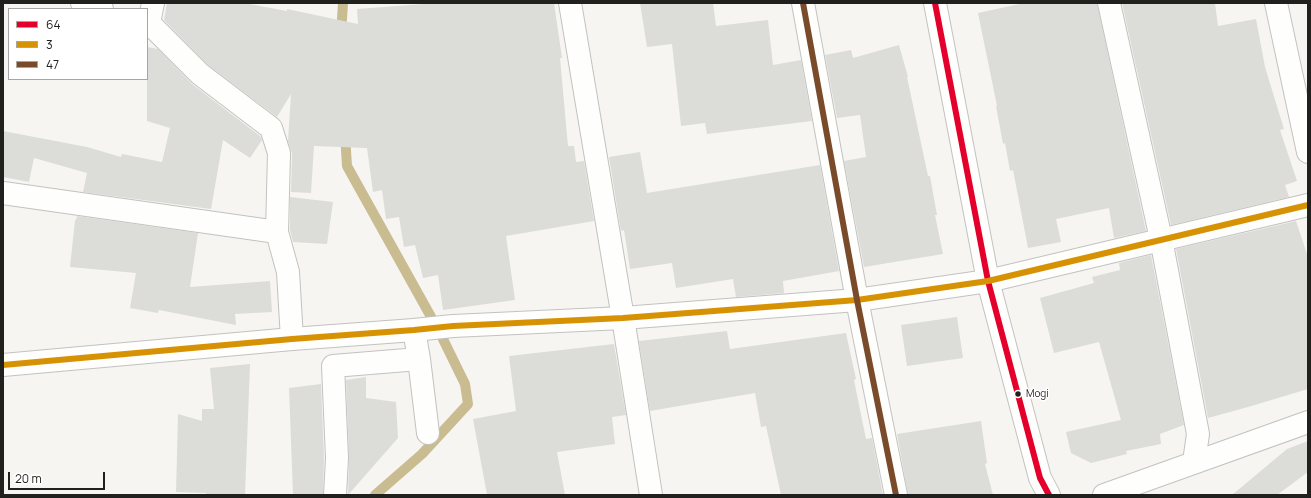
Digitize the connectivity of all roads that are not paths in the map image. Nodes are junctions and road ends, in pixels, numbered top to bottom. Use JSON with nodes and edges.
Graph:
{"nodes":[{"id":1,"x":82,"y":3,"type":"edge"},
{"id":2,"x":570,"y":3,"type":"edge"},
{"id":3,"x":805,"y":3,"type":"edge"},
{"id":4,"x":935,"y":3,"type":"edge"},
{"id":5,"x":1109,"y":3,"type":"edge"},
{"id":6,"x":1276,"y":3,"type":"edge"},
{"id":7,"x":99,"y":8,"type":"edge"},
{"id":8,"x":150,"y":16,"type":"edge"},
{"id":9,"x":1308,"y":152,"type":"edge"},
{"id":10,"x":3,"y":194,"type":"edge"},
{"id":11,"x":1308,"y":205,"type":"edge"},
{"id":12,"x":277,"y":232,"type":"junction"},
{"id":13,"x":1161,"y":239,"type":"junction"},
{"id":14,"x":988,"y":281,"type":"junction"},
{"id":15,"x":857,"y":300,"type":"junction"},
{"id":16,"x":623,"y":318,"type":"junction"},
{"id":17,"x":421,"y":329,"type":"junction"},
{"id":18,"x":292,"y":339,"type":"junction"},
{"id":19,"x":419,"y":359,"type":"junction"},
{"id":20,"x":3,"y":365,"type":"edge"},
{"id":21,"x":1308,"y":422,"type":"edge"},
{"id":22,"x":428,"y":433,"type":"dead end"},
{"id":23,"x":1194,"y":462,"type":"junction"},
{"id":24,"x":335,"y":495,"type":"edge"},
{"id":25,"x":651,"y":495,"type":"edge"},
{"id":26,"x":896,"y":495,"type":"edge"},
{"id":27,"x":1049,"y":495,"type":"edge"},
{"id":28,"x":1104,"y":495,"type":"edge"}],
"edges":[{"from":1,"to":7,"type":"main road"},
{"from":2,"to":16,"type":"main road"},
{"from":3,"to":15,"type":"main road"},
{"from":4,"to":14,"type":"main road"},
{"from":5,"to":13,"type":"main road"},
{"from":6,"to":9,"type":"main road"},
{"from":8,"to":12,"type":"main road"},
{"from":10,"to":12,"type":"main road"},
{"from":11,"to":13,"type":"main road"},
{"from":12,"to":18,"type":"main road"},
{"from":13,"to":14,"type":"main road"},
{"from":13,"to":23,"type":"main road"},
{"from":14,"to":15,"type":"main road"},
{"from":14,"to":27,"type":"main road"},
{"from":15,"to":16,"type":"main road"},
{"from":15,"to":26,"type":"main road"},
{"from":16,"to":17,"type":"main road"},
{"from":16,"to":25,"type":"main road"},
{"from":17,"to":18,"type":"main road"},
{"from":17,"to":19,"type":"main road"},
{"from":18,"to":20,"type":"main road"},
{"from":19,"to":22,"type":"main road"},
{"from":19,"to":24,"type":"main road"},
{"from":21,"to":23,"type":"main road"},
{"from":23,"to":28,"type":"main road"}]}
